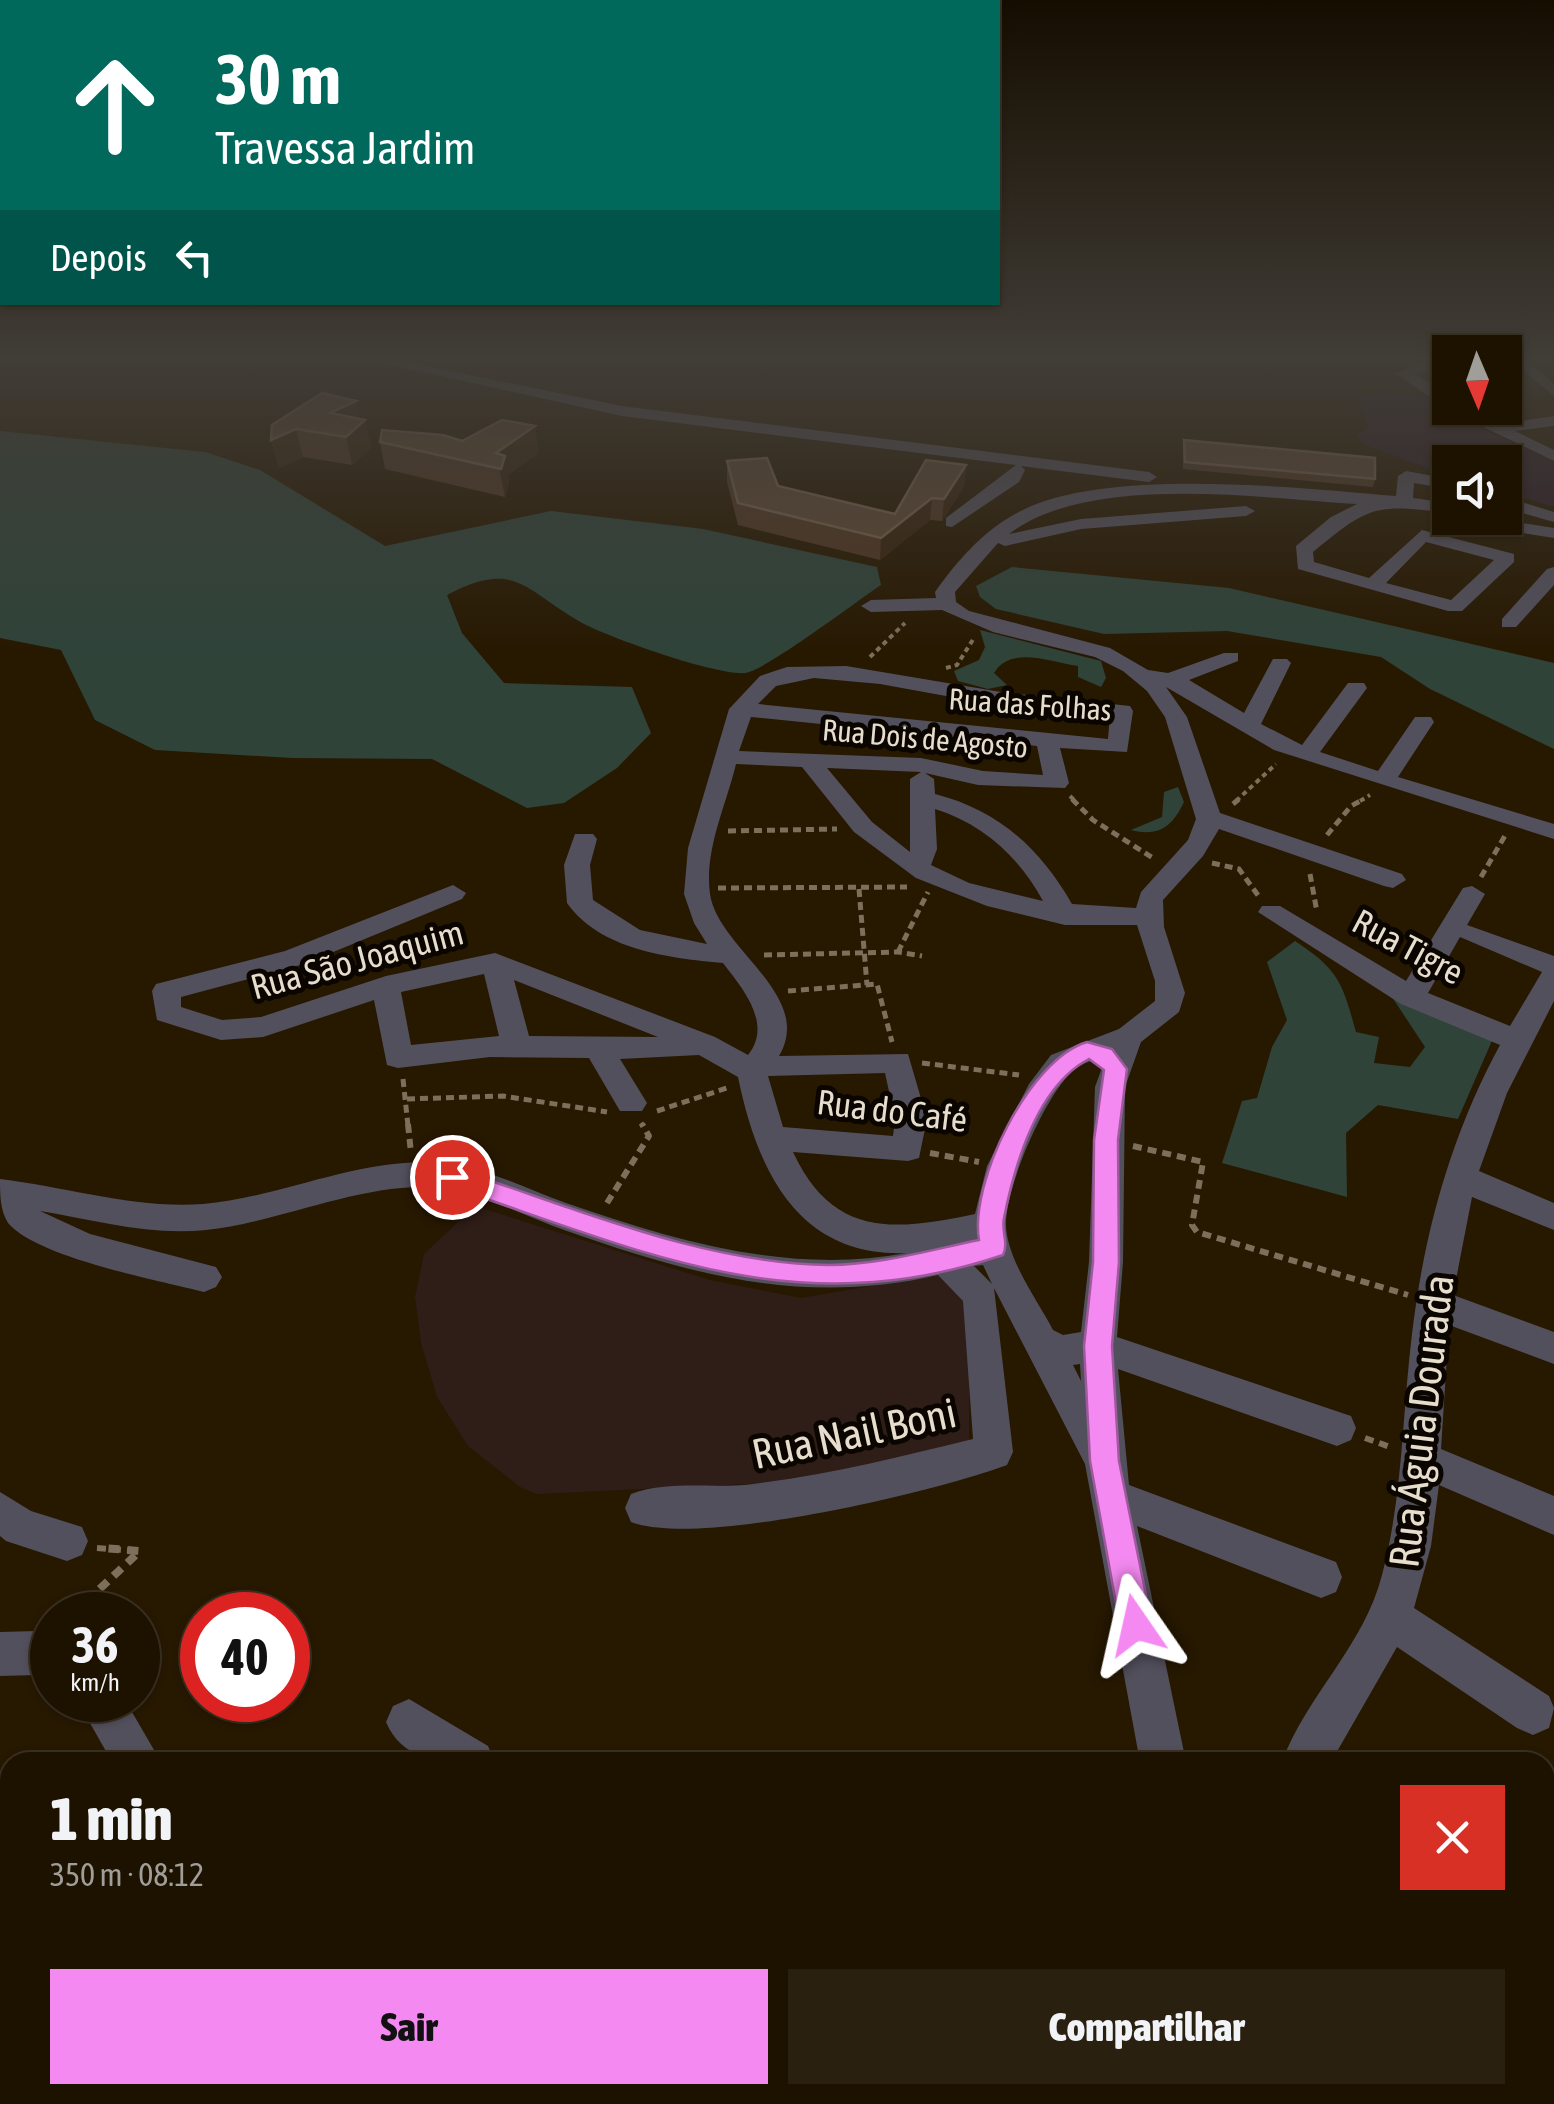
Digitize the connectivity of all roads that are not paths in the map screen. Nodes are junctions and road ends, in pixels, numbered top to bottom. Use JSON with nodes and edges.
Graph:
{"nodes":[{"id":1,"x":949,"y":458,"type":"edge"},
{"id":2,"x":913,"y":467,"type":"dead end"},
{"id":3,"x":1015,"y":474,"type":"junction"},
{"id":4,"x":980,"y":476,"type":"dead end"},
{"id":5,"x":1432,"y":481,"type":"edge"},
{"id":6,"x":1128,"y":484,"type":"junction"},
{"id":7,"x":1070,"y":492,"type":"junction"},
{"id":8,"x":1352,"y":502,"type":"junction"},
{"id":9,"x":1404,"y":502,"type":"junction"},
{"id":10,"x":1319,"y":508,"type":"junction"},
{"id":11,"x":1432,"y":509,"type":"edge"},
{"id":12,"x":1522,"y":509,"type":"edge"},
{"id":13,"x":1215,"y":512,"type":"junction"},
{"id":14,"x":1432,"y":512,"type":"edge"},
{"id":15,"x":1522,"y":518,"type":"edge"},
{"id":16,"x":1336,"y":521,"type":"junction"},
{"id":17,"x":1554,"y":521,"type":"edge"},
{"id":18,"x":952,"y":522,"type":"dead end"},
{"id":19,"x":1522,"y":527,"type":"edge"},
{"id":20,"x":1554,"y":533,"type":"edge"},
{"id":21,"x":988,"y":546,"type":"junction"},
{"id":22,"x":1554,"y":573,"type":"edge"},
{"id":23,"x":1374,"y":584,"type":"junction"},
{"id":24,"x":871,"y":606,"type":"dead end"},
{"id":25,"x":928,"y":608,"type":"junction"},
{"id":26,"x":1509,"y":624,"type":"dead end"},
{"id":27,"x":1231,"y":657,"type":"dead end"},
{"id":28,"x":1280,"y":663,"type":"dead end"},
{"id":29,"x":1147,"y":676,"type":"junction"},
{"id":30,"x":1175,"y":678,"type":"junction"},
{"id":31,"x":1356,"y":688,"type":"dead end"},
{"id":32,"x":740,"y":709,"type":"junction"},
{"id":33,"x":1423,"y":722,"type":"dead end"},
{"id":34,"x":1248,"y":727,"type":"junction"},
{"id":35,"x":934,"y":728,"type":"junction"},
{"id":36,"x":1047,"y":740,"type":"junction"},
{"id":37,"x":1307,"y":754,"type":"junction"},
{"id":38,"x":727,"y":757,"type":"junction"},
{"id":39,"x":810,"y":762,"type":"junction"},
{"id":40,"x":921,"y":765,"type":"junction"},
{"id":41,"x":1385,"y":778,"type":"junction"},
{"id":42,"x":924,"y":799,"type":"junction"},
{"id":43,"x":1219,"y":813,"type":"junction"},
{"id":44,"x":1554,"y":832,"type":"edge"},
{"id":45,"x":584,"y":839,"type":"dead end"},
{"id":46,"x":924,"y":877,"type":"junction"},
{"id":47,"x":1394,"y":880,"type":"dead end"},
{"id":48,"x":453,"y":892,"type":"dead end"},
{"id":49,"x":1472,"y":894,"type":"road end"},
{"id":50,"x":1270,"y":912,"type":"road end"},
{"id":51,"x":1065,"y":916,"type":"junction"},
{"id":52,"x":1148,"y":917,"type":"junction"},
{"id":53,"x":1471,"y":933,"type":"dead end"},
{"id":54,"x":731,"y":956,"type":"junction"},
{"id":55,"x":495,"y":962,"type":"junction"},
{"id":56,"x":1554,"y":966,"type":"edge"},
{"id":57,"x":1554,"y":976,"type":"edge"},
{"id":58,"x":386,"y":986,"type":"junction"},
{"id":59,"x":1411,"y":997,"type":"junction"},
{"id":60,"x":1515,"y":1040,"type":"junction"},
{"id":61,"x":704,"y":1044,"type":"junction"},
{"id":62,"x":516,"y":1047,"type":"junction"},
{"id":63,"x":598,"y":1048,"type":"junction"},
{"id":64,"x":1101,"y":1059,"type":"junction"},
{"id":65,"x":759,"y":1064,"type":"junction"},
{"id":66,"x":627,"y":1109,"type":"road end"},
{"id":67,"x":772,"y":1138,"type":"junction"},
{"id":68,"x":1459,"y":1178,"type":"junction"},
{"id":69,"x":5,"y":1193,"type":"edge"},
{"id":70,"x":1554,"y":1216,"type":"edge"},
{"id":71,"x":992,"y":1236,"type":"junction"},
{"id":72,"x":943,"y":1258,"type":"junction"},
{"id":73,"x":204,"y":1276,"type":"dead end"},
{"id":74,"x":1433,"y":1303,"type":"junction"},
{"id":75,"x":1041,"y":1341,"type":"junction"},
{"id":76,"x":1098,"y":1346,"type":"junction"},
{"id":77,"x":1554,"y":1348,"type":"edge"},
{"id":78,"x":1337,"y":1428,"type":"road end"},
{"id":79,"x":1424,"y":1460,"type":"junction"},
{"id":80,"x":1108,"y":1479,"type":"junction"},
{"id":81,"x":645,"y":1508,"type":"dead end"},
{"id":82,"x":0,"y":1511,"type":"edge"},
{"id":83,"x":1554,"y":1516,"type":"edge"},
{"id":84,"x":68,"y":1541,"type":"road end"},
{"id":85,"x":1322,"y":1577,"type":"dead end"},
{"id":86,"x":1390,"y":1617,"type":"junction"},
{"id":87,"x":0,"y":1629,"type":"edge"},
{"id":88,"x":30,"y":1655,"type":"edge"},
{"id":89,"x":1534,"y":1712,"type":"dead end"},
{"id":90,"x":113,"y":1722,"type":"edge"},
{"id":91,"x":409,"y":1722,"type":"dead end"},
{"id":92,"x":132,"y":1752,"type":"edge"},
{"id":93,"x":456,"y":1752,"type":"edge"},
{"id":94,"x":1162,"y":1752,"type":"edge"},
{"id":95,"x":1311,"y":1752,"type":"edge"}],
"edges":[{"from":1,"to":6,"type":"street"},
{"from":2,"to":3,"type":"street"},
{"from":3,"to":4,"type":"street"},
{"from":3,"to":6,"type":"street"},
{"from":3,"to":7,"type":"street"},
{"from":3,"to":18,"type":"street"},
{"from":5,"to":9,"type":"street"},
{"from":6,"to":7,"type":"street"},
{"from":6,"to":8,"type":"street"},
{"from":6,"to":8,"type":"street"},
{"from":6,"to":13,"type":"street"},
{"from":7,"to":21,"type":"street"},
{"from":8,"to":9,"type":"street"},
{"from":8,"to":10,"type":"street"},
{"from":8,"to":14,"type":"street"},
{"from":8,"to":16,"type":"street"},
{"from":9,"to":11,"type":"street"},
{"from":10,"to":13,"type":"street"},
{"from":10,"to":16,"type":"street"},
{"from":12,"to":17,"type":"street"},
{"from":13,"to":21,"type":"street"},
{"from":15,"to":17,"type":"street"},
{"from":16,"to":23,"type":"street"},
{"from":19,"to":20,"type":"street"},
{"from":21,"to":25,"type":"street"},
{"from":22,"to":26,"type":"street"},
{"from":23,"to":23,"type":"street"},
{"from":24,"to":25,"type":"street"},
{"from":25,"to":29,"type":"street"},
{"from":27,"to":30,"type":"street"},
{"from":28,"to":34,"type":"street"},
{"from":29,"to":30,"type":"street"},
{"from":29,"to":43,"type":"street"},
{"from":30,"to":34,"type":"street"},
{"from":31,"to":37,"type":"street"},
{"from":32,"to":35,"type":"street","name":"Rua das Folhas"},
{"from":32,"to":36,"type":"street","name":"Rua das Folhas"},
{"from":32,"to":38,"type":"street"},
{"from":33,"to":41,"type":"street"},
{"from":34,"to":37,"type":"street"},
{"from":35,"to":36,"type":"street","name":"Rua das Folhas"},
{"from":35,"to":40,"type":"street"},
{"from":36,"to":40,"type":"street","name":"Rua Dois de Agosto"},
{"from":37,"to":41,"type":"street"},
{"from":38,"to":39,"type":"street","name":"Rua Dois de Agosto"},
{"from":38,"to":54,"type":"street"},
{"from":39,"to":40,"type":"street","name":"Rua Dois de Agosto"},
{"from":39,"to":46,"type":"street"},
{"from":40,"to":42,"type":"street"},
{"from":41,"to":44,"type":"street"},
{"from":42,"to":46,"type":"street"},
{"from":42,"to":51,"type":"street"},
{"from":43,"to":47,"type":"street"},
{"from":43,"to":52,"type":"street"},
{"from":45,"to":54,"type":"street"},
{"from":46,"to":51,"type":"street"},
{"from":48,"to":58,"type":"street","name":"Rua São Joaquim"},
{"from":49,"to":59,"type":"street"},
{"from":50,"to":59,"type":"street","name":"Rua Tigre"},
{"from":51,"to":52,"type":"street"},
{"from":52,"to":64,"type":"street"},
{"from":53,"to":56,"type":"street"},
{"from":54,"to":65,"type":"street"},
{"from":55,"to":58,"type":"street","name":"Rua São Joaquim"},
{"from":55,"to":61,"type":"street","name":"Rua São Joaquim"},
{"from":55,"to":62,"type":"street"},
{"from":57,"to":60,"type":"street","name":"Rua Águia Dourada"},
{"from":58,"to":62,"type":"street"},
{"from":59,"to":60,"type":"street","name":"Rua Tigre"},
{"from":60,"to":68,"type":"street","name":"Rua Águia Dourada"},
{"from":61,"to":63,"type":"street"},
{"from":61,"to":65,"type":"street","name":"Rua São Joaquim"},
{"from":62,"to":63,"type":"street"},
{"from":63,"to":66,"type":"street"},
{"from":64,"to":71,"type":"street"},
{"from":64,"to":76,"type":"street"},
{"from":65,"to":67,"type":"street"},
{"from":65,"to":67,"type":"street","name":"Rua do Café"},
{"from":67,"to":71,"type":"street"},
{"from":68,"to":70,"type":"street"},
{"from":68,"to":74,"type":"street","name":"Rua Águia Dourada"},
{"from":69,"to":72,"type":"street"},
{"from":69,"to":73,"type":"street"},
{"from":71,"to":72,"type":"street"},
{"from":71,"to":75,"type":"street"},
{"from":72,"to":81,"type":"street","name":"Rua Nail Boni"},
{"from":74,"to":77,"type":"street"},
{"from":74,"to":79,"type":"street","name":"Rua Águia Dourada"},
{"from":75,"to":76,"type":"street"},
{"from":75,"to":80,"type":"street"},
{"from":76,"to":78,"type":"street"},
{"from":76,"to":80,"type":"street"},
{"from":79,"to":83,"type":"street"},
{"from":79,"to":86,"type":"street","name":"Rua Águia Dourada"},
{"from":80,"to":85,"type":"street"},
{"from":80,"to":94,"type":"street"},
{"from":82,"to":84,"type":"street"},
{"from":86,"to":89,"type":"street"},
{"from":86,"to":95,"type":"street","name":"Rua Águia Dourada"},
{"from":87,"to":88,"type":"street"},
{"from":90,"to":92,"type":"street"},
{"from":91,"to":93,"type":"street"}]}
